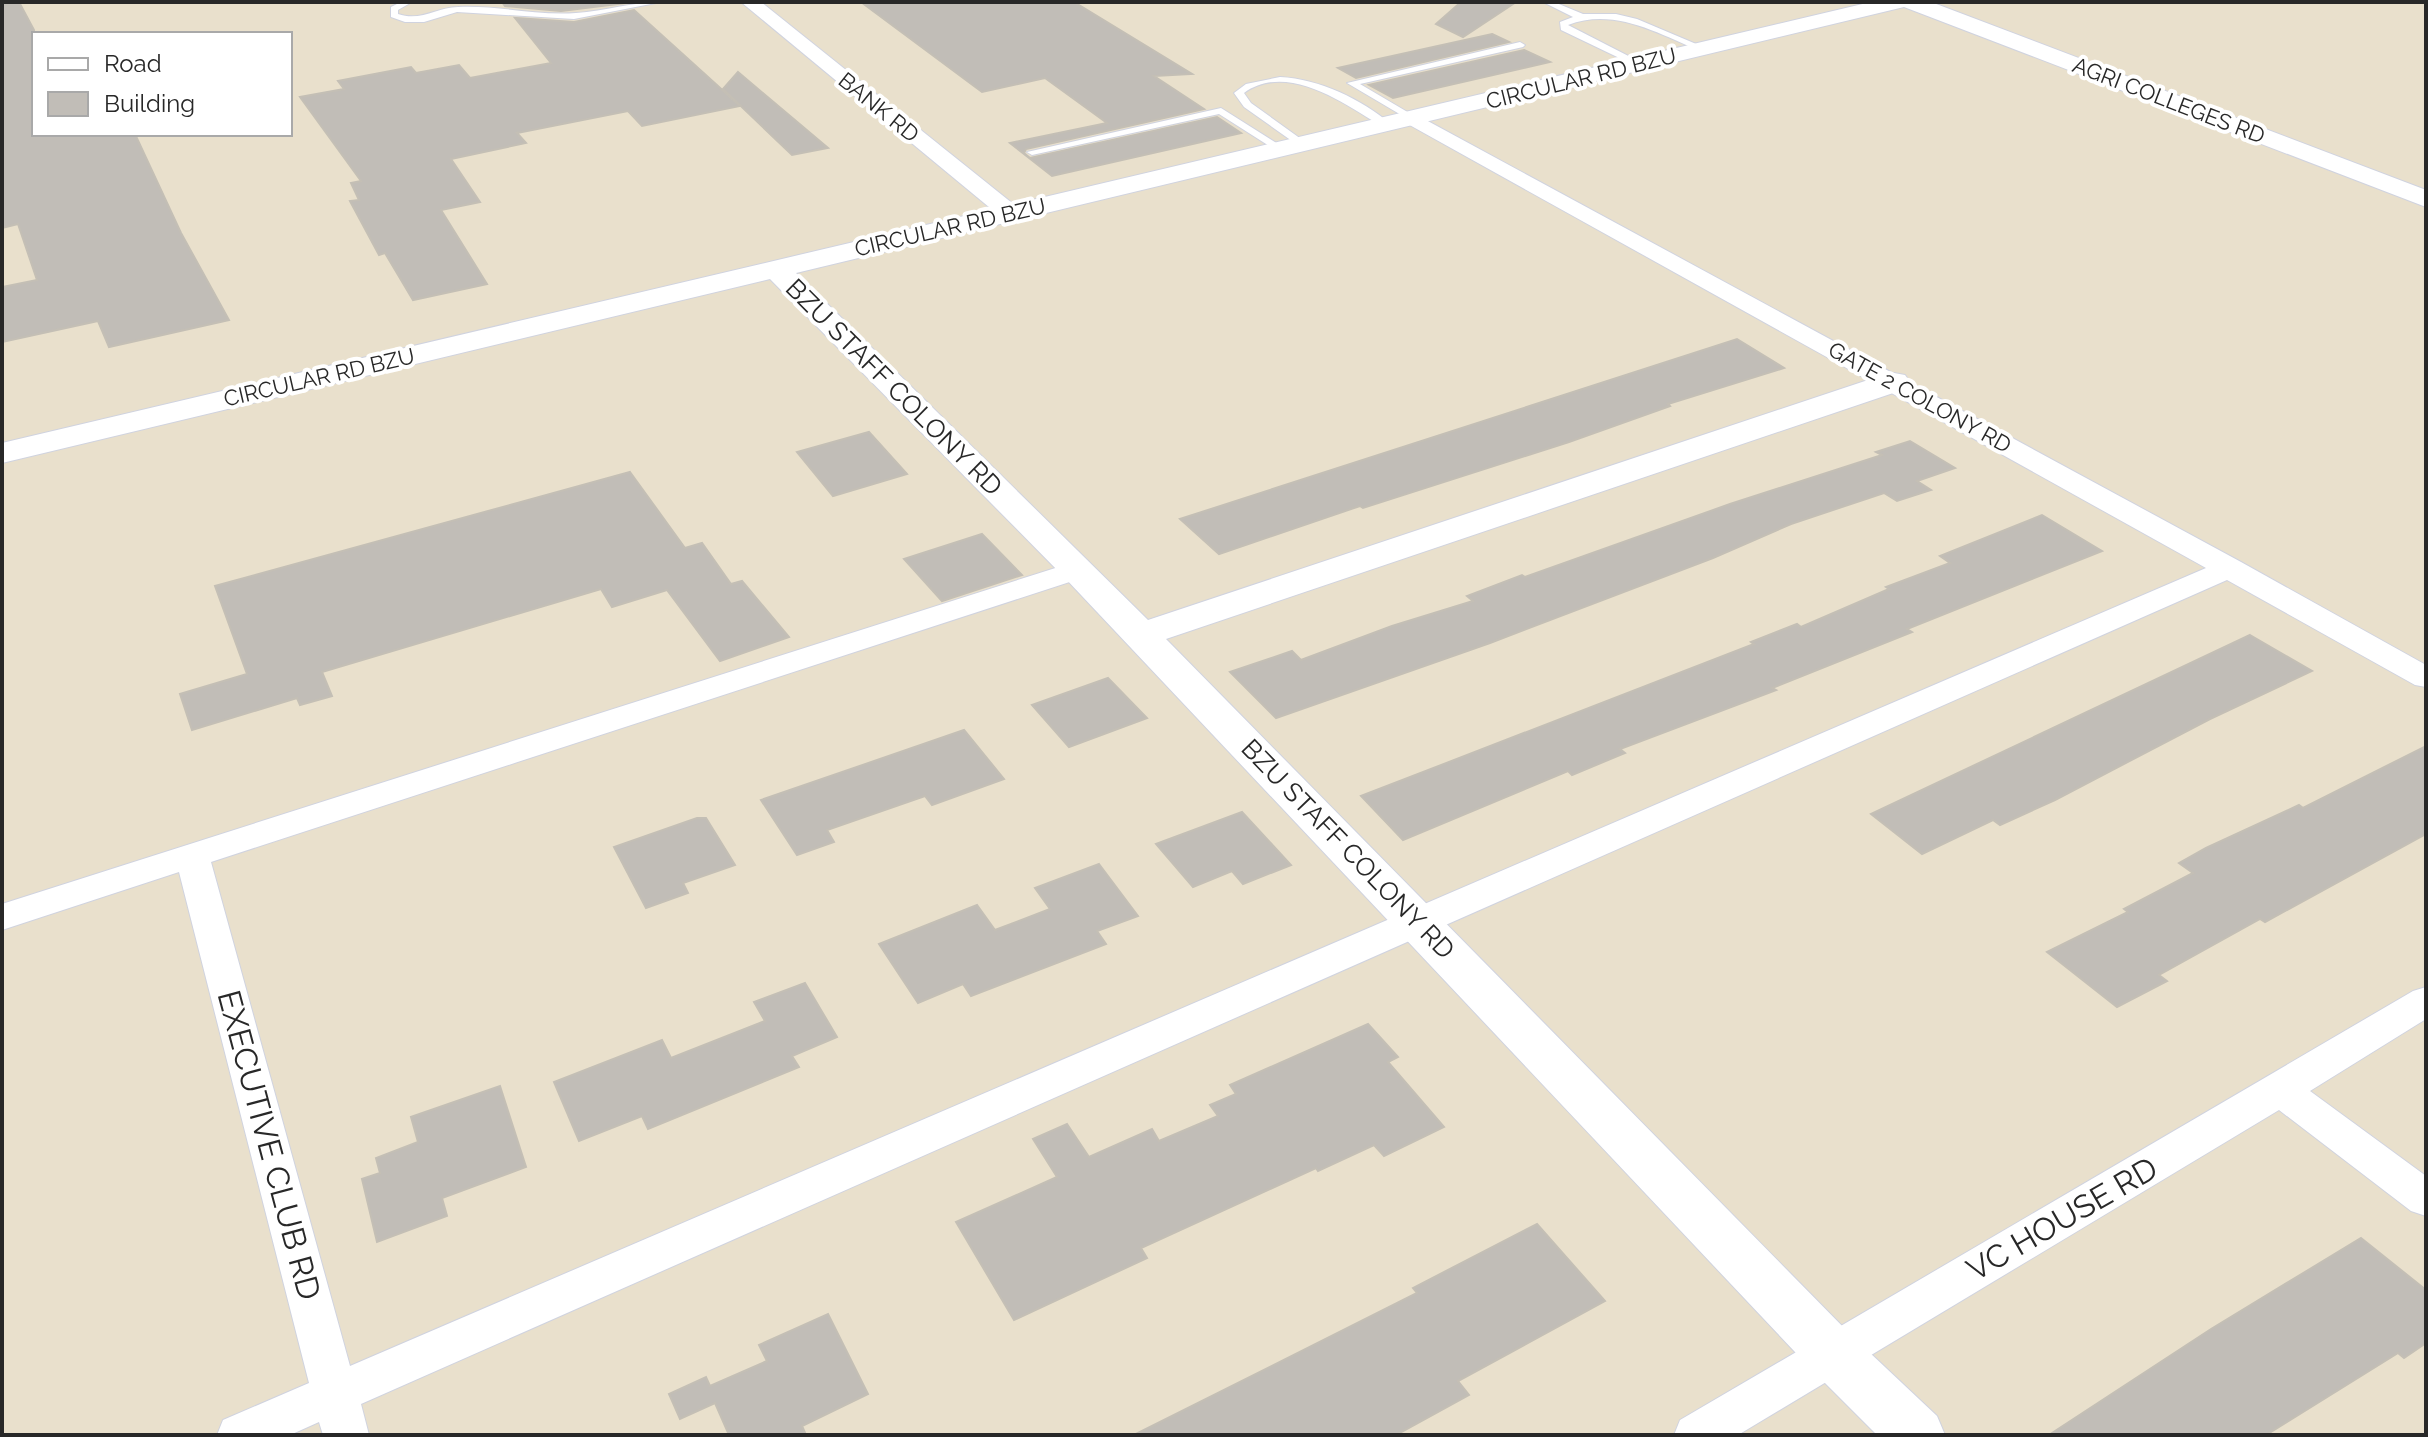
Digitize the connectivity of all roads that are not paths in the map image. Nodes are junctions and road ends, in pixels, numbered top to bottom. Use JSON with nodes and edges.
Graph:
{"nodes":[{"id":1,"x":408,"y":2,"type":"edge"},
{"id":2,"x":657,"y":2,"type":"edge"},
{"id":3,"x":750,"y":2,"type":"edge"},
{"id":4,"x":1547,"y":2,"type":"edge"},
{"id":5,"x":1898,"y":2,"type":"edge"},
{"id":6,"x":1911,"y":2,"type":"edge"},
{"id":7,"x":455,"y":6,"type":"edge"},
{"id":8,"x":1581,"y":17,"type":"junction"},
{"id":9,"x":1520,"y":45,"type":"dead end"},
{"id":10,"x":1703,"y":49,"type":"junction"},
{"id":11,"x":1639,"y":64,"type":"junction"},
{"id":12,"x":1400,"y":122,"type":"junction"},
{"id":13,"x":1292,"y":147,"type":"junction"},
{"id":14,"x":1032,"y":152,"type":"dead end"},
{"id":15,"x":2426,"y":199,"type":"edge"},
{"id":16,"x":1009,"y":212,"type":"junction"},
{"id":17,"x":775,"y":268,"type":"junction"},
{"id":18,"x":1894,"y":382,"type":"junction"},
{"id":19,"x":2,"y":453,"type":"edge"},
{"id":20,"x":2231,"y":568,"type":"junction"},
{"id":21,"x":1078,"y":570,"type":"junction"},
{"id":22,"x":1141,"y":635,"type":"junction"},
{"id":23,"x":2426,"y":678,"type":"edge"},
{"id":24,"x":192,"y":856,"type":"junction"},
{"id":25,"x":2,"y":917,"type":"edge"},
{"id":26,"x":1418,"y":922,"type":"junction"},
{"id":27,"x":2426,"y":1001,"type":"edge"},
{"id":28,"x":2282,"y":1091,"type":"junction"},
{"id":29,"x":2426,"y":1199,"type":"edge"},
{"id":30,"x":1832,"y":1353,"type":"junction"},
{"id":31,"x":335,"y":1394,"type":"junction"},
{"id":32,"x":240,"y":1435,"type":"edge"},
{"id":33,"x":346,"y":1435,"type":"edge"},
{"id":34,"x":1697,"y":1435,"type":"edge"},
{"id":35,"x":1916,"y":1435,"type":"edge"}],
"edges":[{"from":1,"to":7,"type":"lane"},
{"from":2,"to":7,"type":"lane"},
{"from":3,"to":16,"type":"street","name":"BANK RD"},
{"from":4,"to":8,"type":"lane"},
{"from":5,"to":10,"type":"street","name":"CIRCULAR RD BZU"},
{"from":6,"to":15,"type":"street","name":"AGRI COLLEGES RD"},
{"from":8,"to":10,"type":"lane"},
{"from":8,"to":11,"type":"lane"},
{"from":9,"to":12,"type":"lane"},
{"from":10,"to":11,"type":"street","name":"CIRCULAR RD BZU"},
{"from":11,"to":12,"type":"street","name":"CIRCULAR RD BZU"},
{"from":12,"to":13,"type":"street","name":"CIRCULAR RD BZU"},
{"from":12,"to":13,"type":"lane"},
{"from":12,"to":18,"type":"street","name":"GATE 2 COLONY RD"},
{"from":13,"to":14,"type":"lane"},
{"from":13,"to":16,"type":"street","name":"CIRCULAR RD BZU"},
{"from":16,"to":17,"type":"street","name":"CIRCULAR RD BZU"},
{"from":17,"to":19,"type":"street","name":"CIRCULAR RD BZU"},
{"from":17,"to":21,"type":"street","name":"BZU STAFF COLONY RD"},
{"from":18,"to":20,"type":"street","name":"GATE 2 COLONY RD"},
{"from":18,"to":22,"type":"street"},
{"from":20,"to":23,"type":"street","name":"GATE 2 COLONY RD"},
{"from":20,"to":26,"type":"street"},
{"from":21,"to":22,"type":"street","name":"BZU STAFF COLONY RD"},
{"from":21,"to":24,"type":"street"},
{"from":22,"to":26,"type":"street","name":"BZU STAFF COLONY RD"},
{"from":24,"to":25,"type":"street"},
{"from":24,"to":31,"type":"street","name":"EXECUTIVE CLUB RD"},
{"from":26,"to":30,"type":"street","name":"BZU STAFF COLONY RD"},
{"from":26,"to":31,"type":"street"},
{"from":27,"to":28,"type":"street","name":"VC HOUSE RD"},
{"from":28,"to":29,"type":"street"},
{"from":28,"to":30,"type":"street","name":"VC HOUSE RD"},
{"from":30,"to":34,"type":"street","name":"VC HOUSE RD"},
{"from":30,"to":35,"type":"street","name":"BZU STAFF COLONY RD"},
{"from":31,"to":32,"type":"street"},
{"from":31,"to":33,"type":"street","name":"EXECUTIVE CLUB RD"}]}
